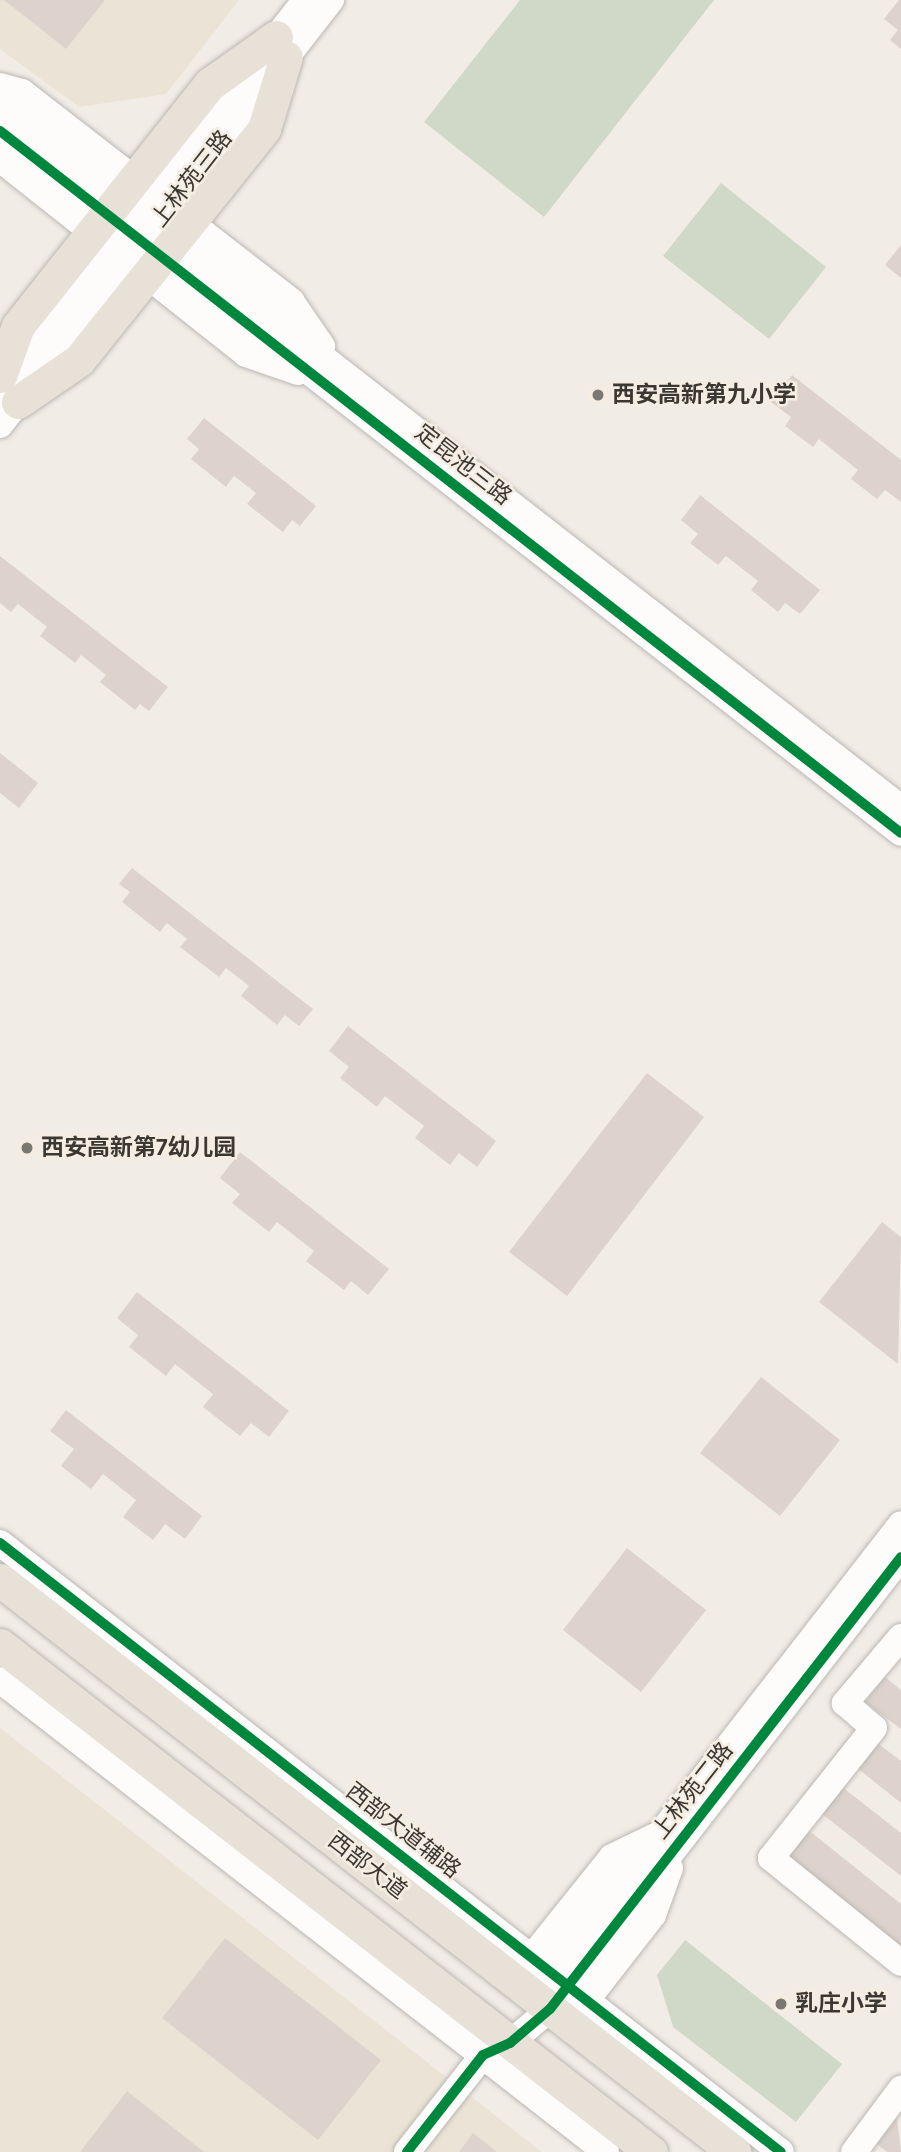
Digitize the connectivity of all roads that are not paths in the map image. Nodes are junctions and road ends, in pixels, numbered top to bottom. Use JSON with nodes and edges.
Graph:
{"nodes":[{"id":1,"x":305,"y":0,"type":"edge"},
{"id":2,"x":331,"y":0,"type":"edge"},
{"id":3,"x":281,"y":47,"type":"junction"},
{"id":4,"x":0,"y":86,"type":"edge"},
{"id":5,"x":0,"y":106,"type":"edge"},
{"id":6,"x":0,"y":131,"type":"edge"},
{"id":7,"x":0,"y":159,"type":"edge"},
{"id":8,"x":141,"y":227,"type":"junction"},
{"id":9,"x":328,"y":373,"type":"junction"},
{"id":10,"x":5,"y":399,"type":"edge"},
{"id":11,"x":901,"y":808,"type":"edge"},
{"id":12,"x":901,"y":833,"type":"edge"},
{"id":13,"x":901,"y":1524,"type":"edge"},
{"id":14,"x":0,"y":1543,"type":"edge"},
{"id":15,"x":889,"y":1572,"type":"edge"},
{"id":16,"x":0,"y":1580,"type":"edge"},
{"id":17,"x":901,"y":1637,"type":"edge"},
{"id":18,"x":0,"y":1645,"type":"edge"},
{"id":19,"x":0,"y":1680,"type":"edge"},
{"id":20,"x":669,"y":1839,"type":"junction"},
{"id":21,"x":901,"y":1963,"type":"edge"},
{"id":22,"x":553,"y":1987,"type":"junction"},
{"id":23,"x":497,"y":2049,"type":"junction"},
{"id":24,"x":901,"y":2089,"type":"edge"},
{"id":25,"x":859,"y":2150,"type":"edge"},
{"id":26,"x":407,"y":2152,"type":"edge"},
{"id":27,"x":606,"y":2152,"type":"edge"},
{"id":28,"x":651,"y":2152,"type":"edge"},
{"id":29,"x":734,"y":2152,"type":"edge"},
{"id":30,"x":781,"y":2152,"type":"edge"}],
"edges":[{"from":1,"to":3,"type":"street"},
{"from":2,"to":3,"type":"street"},
{"from":3,"to":8,"type":"main road"},
{"from":3,"to":8,"type":"main road"},
{"from":4,"to":8,"type":"street"},
{"from":5,"to":8,"type":"street","name":"定昆池三路"},
{"from":6,"to":8,"type":"street","name":"定昆池三路"},
{"from":7,"to":8,"type":"street"},
{"from":8,"to":9,"type":"street","name":"定昆池三路"},
{"from":8,"to":9,"type":"street"},
{"from":8,"to":10,"type":"main road"},
{"from":8,"to":10,"type":"main road"},
{"from":9,"to":11,"type":"street","name":"定昆池三路"},
{"from":9,"to":12,"type":"street","name":"定昆池三路"},
{"from":13,"to":15,"type":"street","name":"上林苑二路"},
{"from":14,"to":22,"type":"street","name":"西部大道辅路"},
{"from":15,"to":20,"type":"street","name":"上林苑二路"},
{"from":16,"to":22,"type":"main road","name":"西部大道"},
{"from":17,"to":21,"type":"street"},
{"from":18,"to":23,"type":"main road"},
{"from":19,"to":23,"type":"street"},
{"from":20,"to":22,"type":"street","name":"上林苑二路"},
{"from":20,"to":22,"type":"street"},
{"from":22,"to":23,"type":"street","name":"上林苑二路"},
{"from":22,"to":29,"type":"main road","name":"西部大道"},
{"from":22,"to":30,"type":"street","name":"西部大道辅路"},
{"from":23,"to":26,"type":"street","name":"上林苑二路"},
{"from":23,"to":27,"type":"street"},
{"from":23,"to":28,"type":"main road"},
{"from":24,"to":25,"type":"street"}]}
